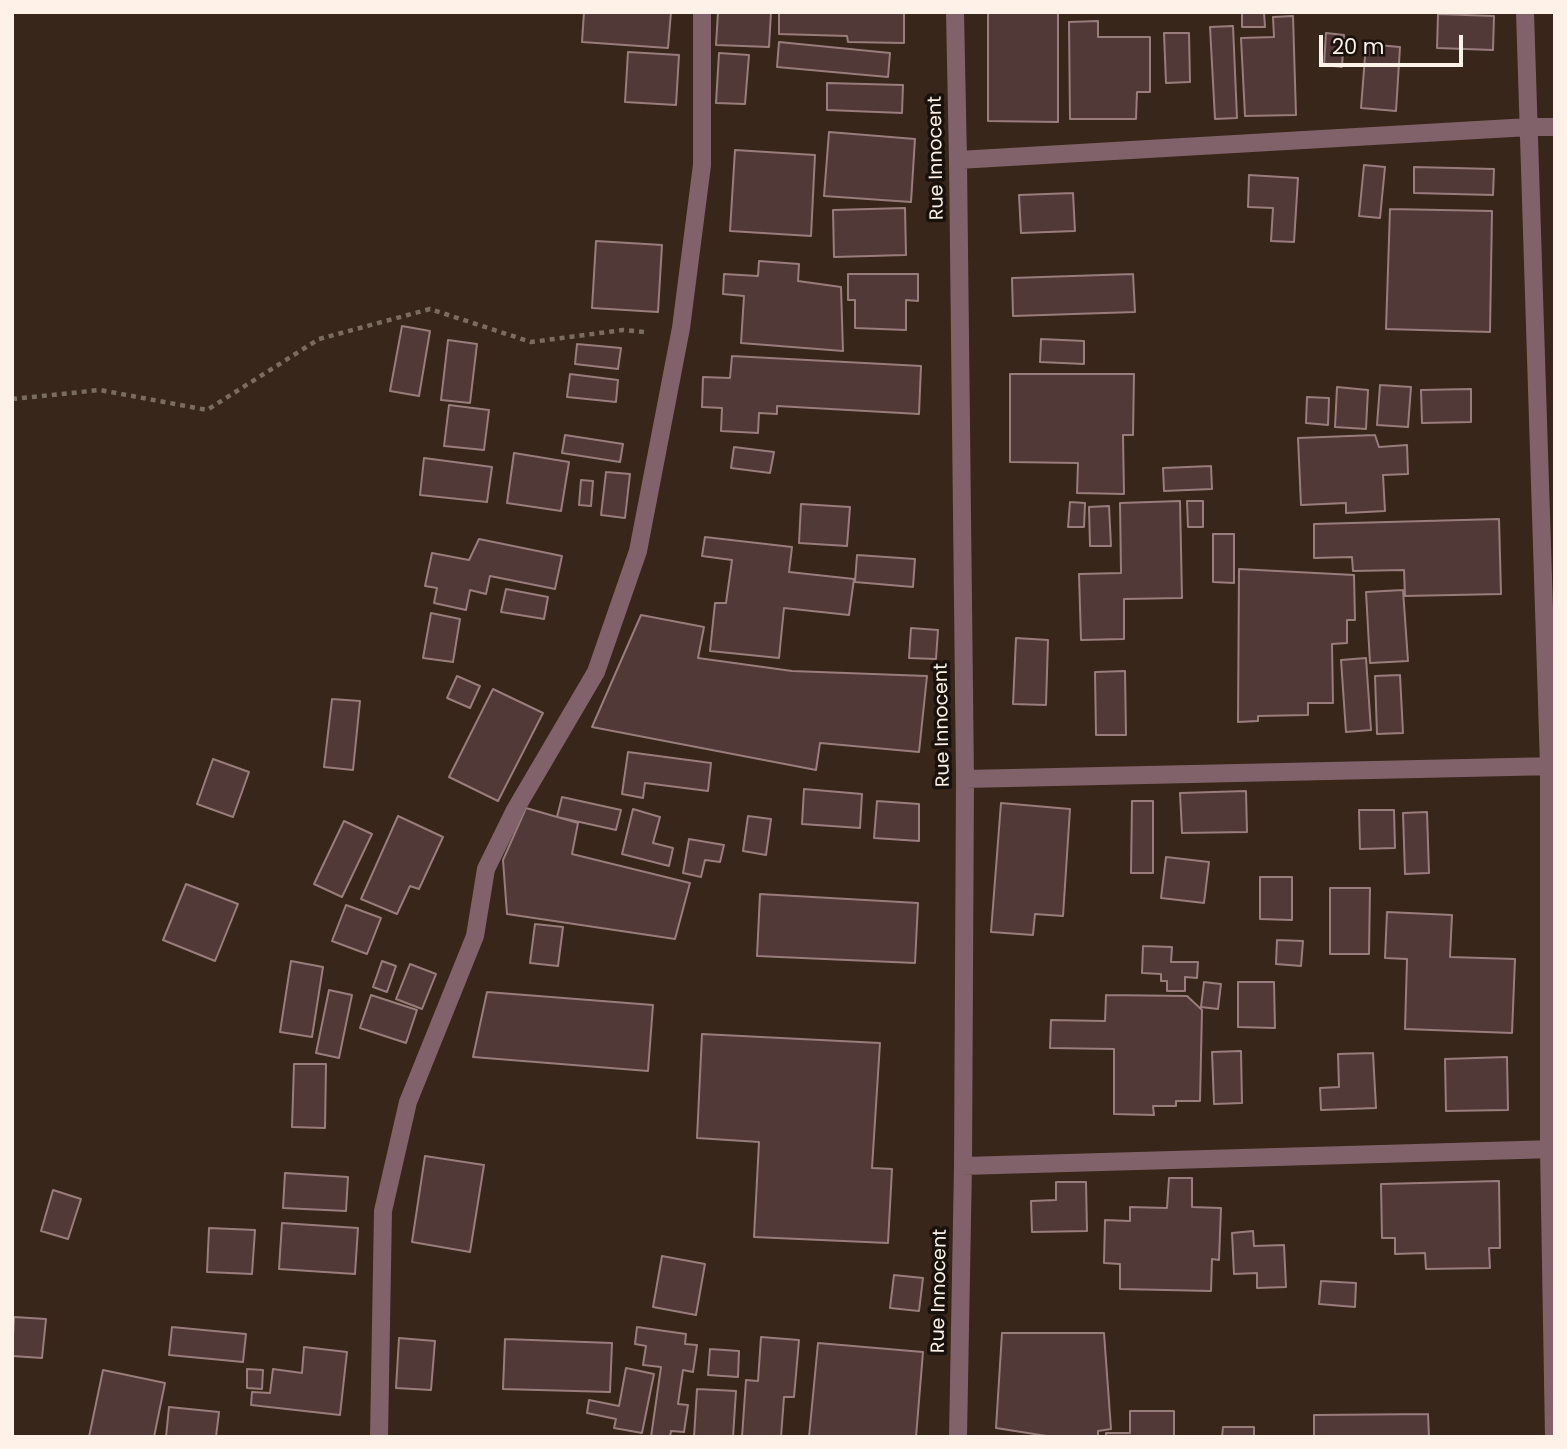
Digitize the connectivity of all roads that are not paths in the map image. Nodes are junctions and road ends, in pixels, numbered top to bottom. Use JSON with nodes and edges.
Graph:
{"nodes":[{"id":1,"x":702,"y":12,"type":"edge"},
{"id":2,"x":955,"y":12,"type":"edge"},
{"id":3,"x":1525,"y":12,"type":"edge"},
{"id":4,"x":1529,"y":127,"type":"junction"},
{"id":5,"x":1555,"y":127,"type":"edge"},
{"id":6,"x":958,"y":160,"type":"junction"},
{"id":7,"x":1552,"y":766,"type":"edge"},
{"id":8,"x":965,"y":779,"type":"junction"},
{"id":9,"x":1552,"y":1149,"type":"edge"},
{"id":10,"x":963,"y":1166,"type":"junction"},
{"id":11,"x":379,"y":1437,"type":"edge"},
{"id":12,"x":958,"y":1437,"type":"edge"},
{"id":13,"x":1555,"y":1437,"type":"edge"}],
"edges":[{"from":1,"to":11,"type":"street"},
{"from":2,"to":6,"type":"street","name":"Rue Innocent"},
{"from":3,"to":4,"type":"street"},
{"from":4,"to":5,"type":"street"},
{"from":4,"to":6,"type":"street"},
{"from":4,"to":7,"type":"street"},
{"from":6,"to":8,"type":"street","name":"Rue Innocent"},
{"from":7,"to":8,"type":"street"},
{"from":7,"to":9,"type":"street"},
{"from":8,"to":10,"type":"street","name":"Rue Innocent"},
{"from":9,"to":10,"type":"street"},
{"from":9,"to":13,"type":"street"},
{"from":10,"to":12,"type":"street","name":"Rue Innocent"}]}
